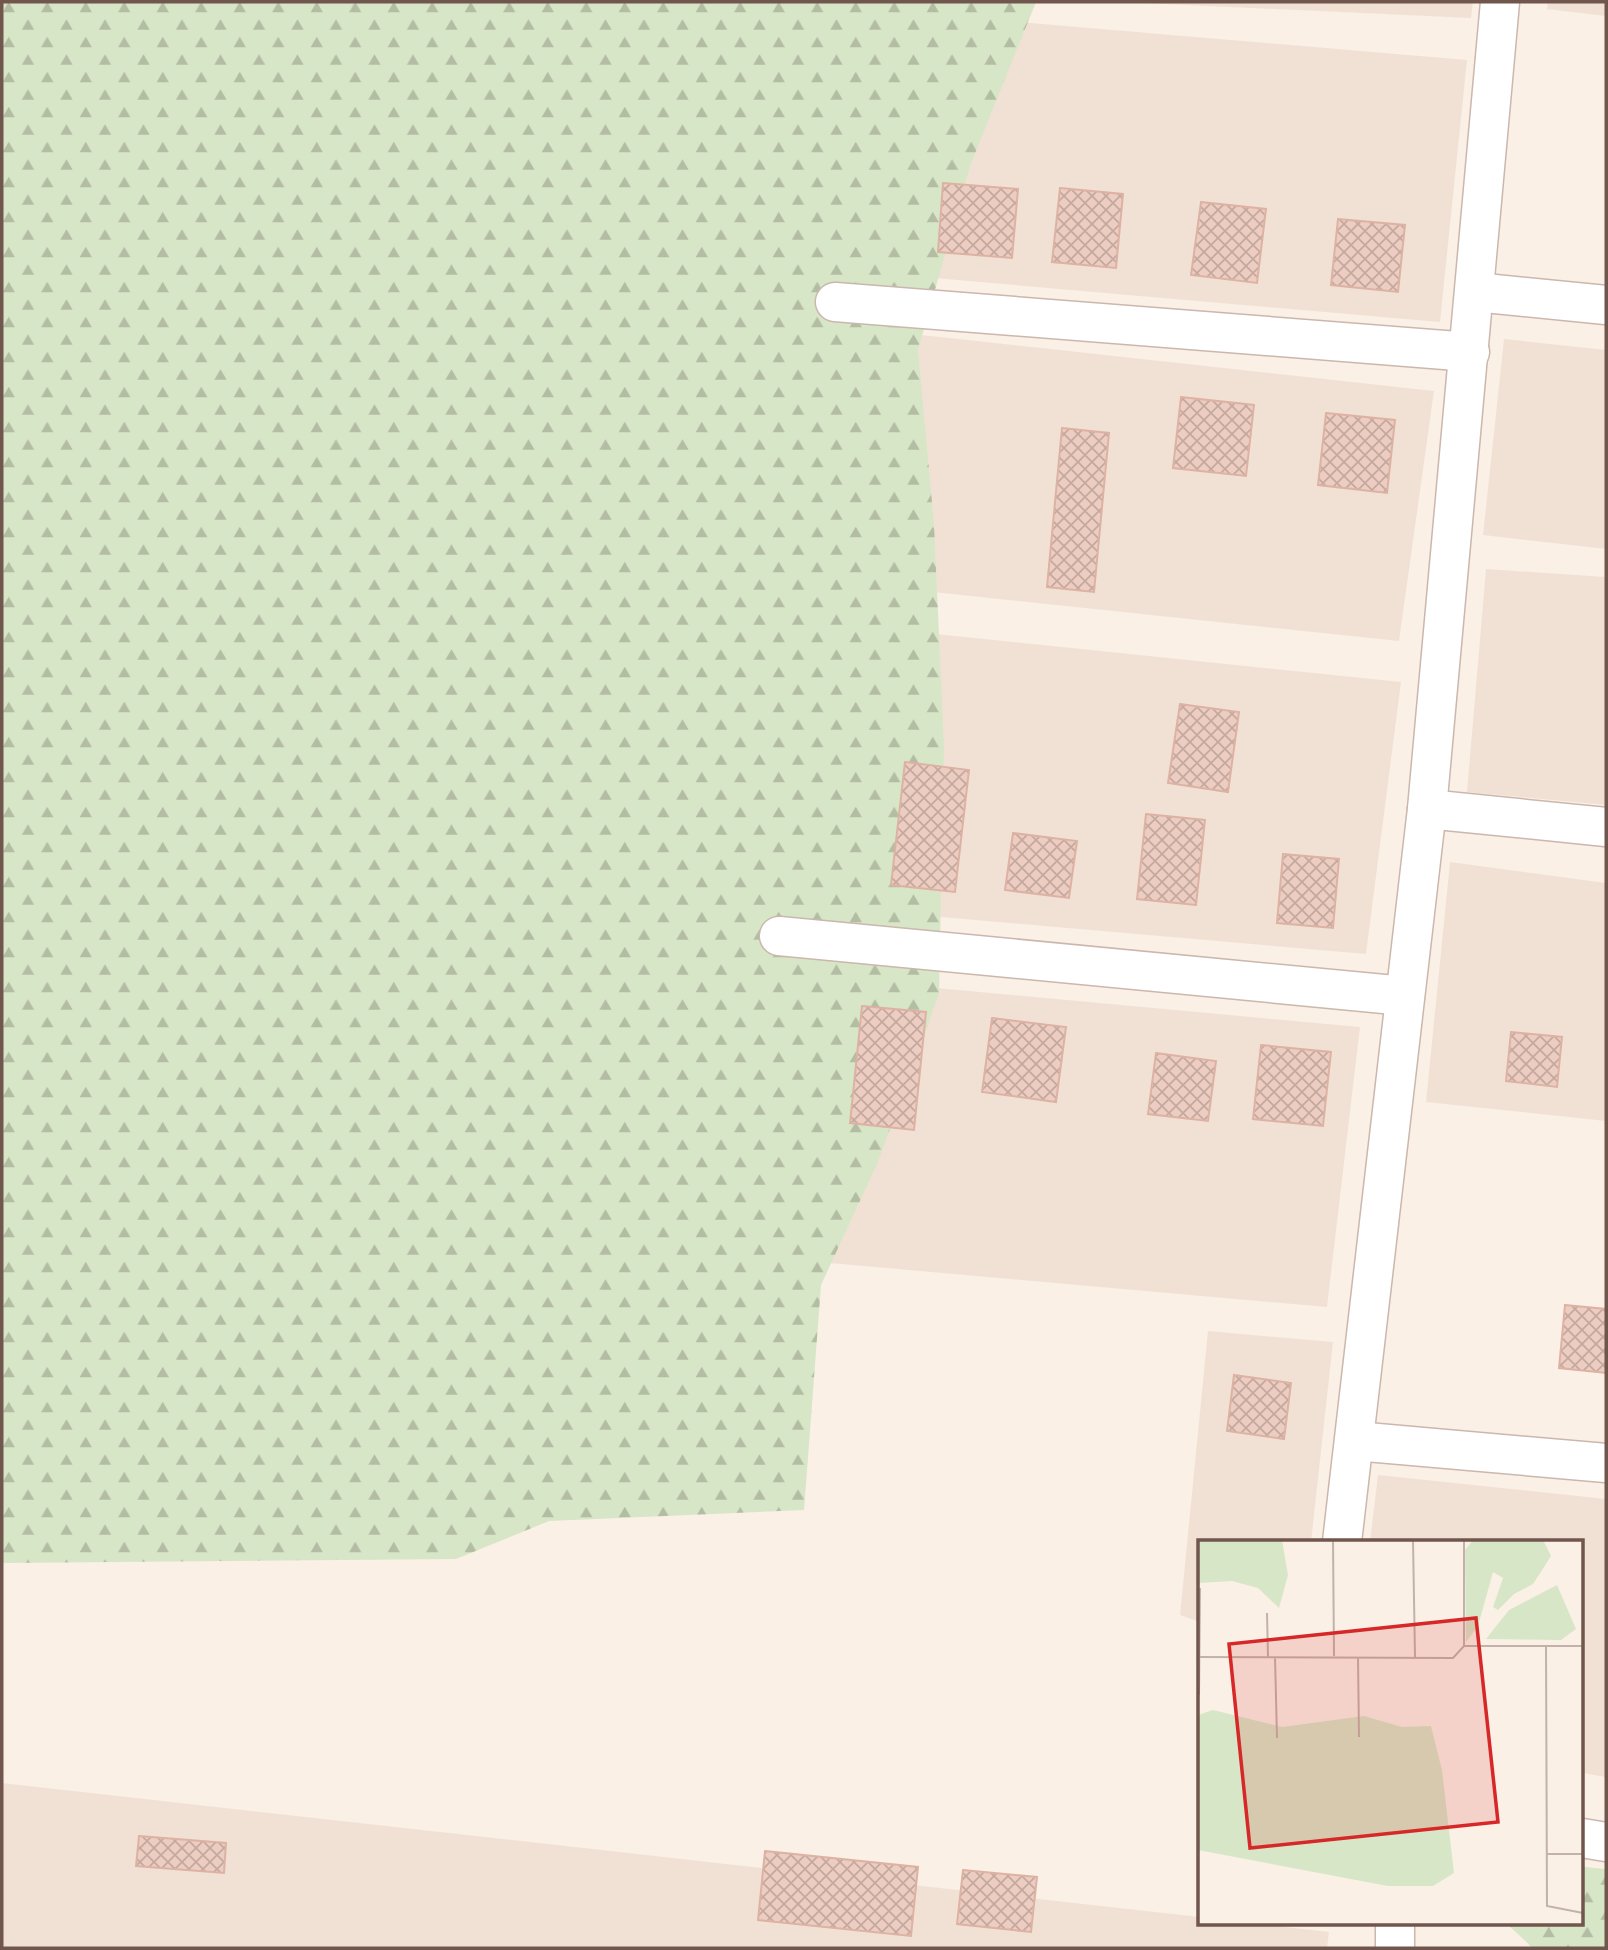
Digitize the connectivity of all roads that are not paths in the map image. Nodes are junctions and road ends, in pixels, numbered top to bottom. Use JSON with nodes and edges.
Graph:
{"nodes":[{"id":1,"x":1500,"y":2,"type":"edge"},
{"id":2,"x":1475,"y":292,"type":"junction"},
{"id":3,"x":835,"y":302,"type":"dead end"},
{"id":4,"x":1606,"y":305,"type":"edge"},
{"id":5,"x":1470,"y":352,"type":"junction"},
{"id":6,"x":1427,"y":810,"type":"junction"},
{"id":7,"x":1606,"y":827,"type":"edge"},
{"id":8,"x":779,"y":936,"type":"dead end"},
{"id":9,"x":1405,"y":996,"type":"junction"},
{"id":10,"x":1355,"y":1441,"type":"junction"},
{"id":11,"x":1606,"y":1463,"type":"edge"},
{"id":12,"x":1342,"y":1540,"type":"edge"},
{"id":13,"x":1584,"y":1839,"type":"edge"},
{"id":14,"x":1606,"y":1842,"type":"edge"},
{"id":15,"x":1395,"y":1926,"type":"edge"},
{"id":16,"x":1395,"y":1948,"type":"edge"}],
"edges":[{"from":1,"to":2,"type":"street"},
{"from":2,"to":4,"type":"street"},
{"from":2,"to":5,"type":"street"},
{"from":3,"to":5,"type":"street"},
{"from":5,"to":6,"type":"street"},
{"from":6,"to":7,"type":"street"},
{"from":6,"to":9,"type":"street"},
{"from":8,"to":9,"type":"street"},
{"from":9,"to":10,"type":"street"},
{"from":10,"to":11,"type":"street"},
{"from":10,"to":12,"type":"street"},
{"from":13,"to":14,"type":"street"},
{"from":15,"to":16,"type":"street"}]}
